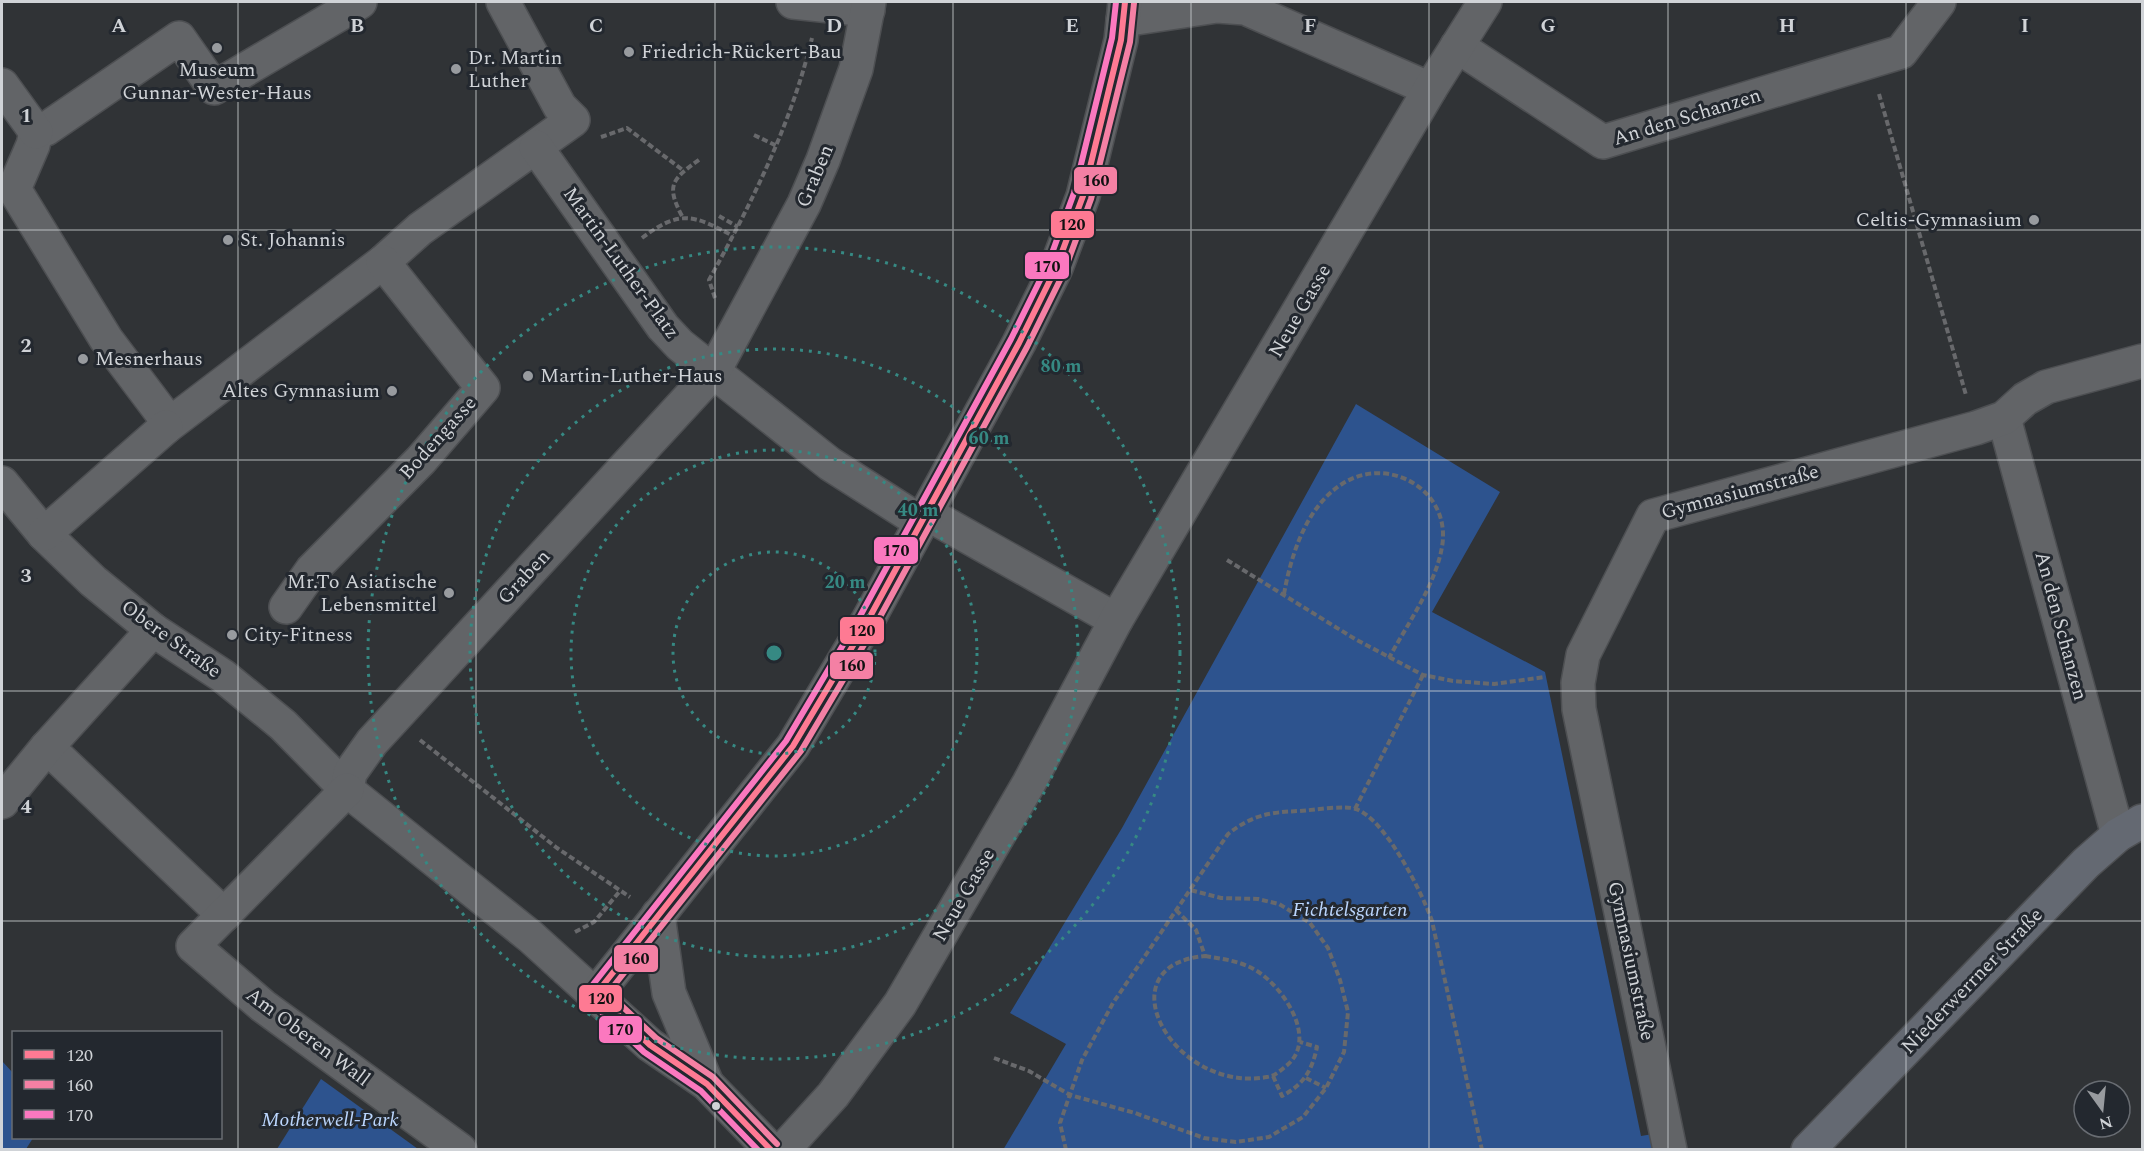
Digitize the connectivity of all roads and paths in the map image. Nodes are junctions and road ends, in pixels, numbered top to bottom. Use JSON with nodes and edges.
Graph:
{"nodes":[{"id":1,"x":360,"y":2,"type":"edge"},
{"id":2,"x":503,"y":2,"type":"edge"},
{"id":3,"x":1485,"y":2,"type":"edge"},
{"id":4,"x":1939,"y":2,"type":"edge"},
{"id":5,"x":805,"y":3,"type":"edge"},
{"id":6,"x":1247,"y":5,"type":"edge"},
{"id":7,"x":868,"y":6,"type":"edge"},
{"id":8,"x":1124,"y":11,"type":"edge"},
{"id":9,"x":1457,"y":46,"type":"junction"},
{"id":10,"x":1869,"y":62,"type":"junction"},
{"id":11,"x":2,"y":86,"type":"edge"},
{"id":12,"x":1430,"y":89,"type":"junction"},
{"id":13,"x":573,"y":120,"type":"junction"},
{"id":14,"x":36,"y":132,"type":"junction"},
{"id":15,"x":754,"y":135,"type":"dead end"},
{"id":16,"x":777,"y":146,"type":"junction"},
{"id":17,"x":536,"y":147,"type":"junction"},
{"id":18,"x":700,"y":159,"type":"dead end"},
{"id":19,"x":684,"y":171,"type":"junction"},
{"id":20,"x":681,"y":216,"type":"junction"},
{"id":21,"x":719,"y":216,"type":"dead end"},
{"id":22,"x":738,"y":227,"type":"junction"},
{"id":23,"x":733,"y":236,"type":"junction"},
{"id":24,"x":615,"y":259,"type":"junction"},
{"id":25,"x":383,"y":262,"type":"junction"},
{"id":26,"x":740,"y":325,"type":"junction"},
{"id":27,"x":2142,"y":362,"type":"edge"},
{"id":28,"x":714,"y":371,"type":"junction"},
{"id":29,"x":1990,"y":423,"type":"junction"},
{"id":30,"x":166,"y":427,"type":"junction"},
{"id":31,"x":2,"y":483,"type":"edge"},
{"id":32,"x":923,"y":518,"type":"junction"},
{"id":33,"x":44,"y":534,"type":"junction"},
{"id":34,"x":1227,"y":560,"type":"dead end"},
{"id":35,"x":1284,"y":594,"type":"junction"},
{"id":36,"x":286,"y":607,"type":"dead end"},
{"id":37,"x":1116,"y":620,"type":"junction"},
{"id":38,"x":153,"y":630,"type":"junction"},
{"id":39,"x":1389,"y":658,"type":"junction"},
{"id":40,"x":1578,"y":672,"type":"junction"},
{"id":41,"x":1423,"y":675,"type":"junction"},
{"id":42,"x":394,"y":718,"type":"junction"},
{"id":43,"x":47,"y":747,"type":"junction"},
{"id":44,"x":347,"y":790,"type":"junction"},
{"id":45,"x":2,"y":802,"type":"edge"},
{"id":46,"x":1355,"y":809,"type":"junction"},
{"id":47,"x":2130,"y":828,"type":"edge"},
{"id":48,"x":1190,"y":890,"type":"junction"},
{"id":49,"x":1176,"y":910,"type":"junction"},
{"id":50,"x":224,"y":915,"type":"junction"},
{"id":51,"x":658,"y":915,"type":"junction"},
{"id":52,"x":531,"y":937,"type":"junction"},
{"id":53,"x":1205,"y":956,"type":"junction"},
{"id":54,"x":596,"y":994,"type":"junction"},
{"id":55,"x":1300,"y":1042,"type":"junction"},
{"id":56,"x":994,"y":1058,"type":"dead end"},
{"id":57,"x":1273,"y":1076,"type":"junction"},
{"id":58,"x":1306,"y":1078,"type":"junction"},
{"id":59,"x":706,"y":1084,"type":"junction"},
{"id":60,"x":1326,"y":1088,"type":"junction"},
{"id":61,"x":1070,"y":1095,"type":"junction"},
{"id":62,"x":460,"y":1149,"type":"edge"},
{"id":63,"x":771,"y":1149,"type":"edge"},
{"id":64,"x":783,"y":1149,"type":"edge"},
{"id":65,"x":1066,"y":1149,"type":"edge"},
{"id":66,"x":1482,"y":1149,"type":"edge"},
{"id":67,"x":1670,"y":1149,"type":"edge"},
{"id":68,"x":1808,"y":1149,"type":"edge"}],
"edges":[{"from":1,"to":14,"type":"street"},
{"from":2,"to":13,"type":"street"},
{"from":3,"to":9,"type":"street","name":"Neue Gasse"},
{"from":4,"to":10,"type":"street","name":"An den Schanzen"},
{"from":5,"to":7,"type":"street"},
{"from":5,"to":16,"type":"path"},
{"from":6,"to":8,"type":"street"},
{"from":6,"to":12,"type":"street"},
{"from":7,"to":26,"type":"street","name":"Graben"},
{"from":8,"to":32,"type":"street"},
{"from":9,"to":10,"type":"street","name":"An den Schanzen"},
{"from":9,"to":12,"type":"street","name":"Neue Gasse"},
{"from":10,"to":29,"type":"path"},
{"from":11,"to":14,"type":"street"},
{"from":12,"to":37,"type":"street","name":"Neue Gasse"},
{"from":13,"to":17,"type":"street"},
{"from":13,"to":19,"type":"path"},
{"from":14,"to":30,"type":"street"},
{"from":15,"to":16,"type":"path"},
{"from":16,"to":22,"type":"path"},
{"from":17,"to":24,"type":"street","name":"Martin-Luther-Platz"},
{"from":17,"to":25,"type":"street"},
{"from":18,"to":19,"type":"path"},
{"from":19,"to":20,"type":"path"},
{"from":20,"to":23,"type":"path"},
{"from":20,"to":24,"type":"path"},
{"from":21,"to":22,"type":"path"},
{"from":22,"to":23,"type":"path"},
{"from":23,"to":26,"type":"path"},
{"from":24,"to":28,"type":"street","name":"Martin-Luther-Platz"},
{"from":25,"to":30,"type":"street"},
{"from":25,"to":36,"type":"street","name":"Bodengasse"},
{"from":26,"to":28,"type":"street","name":"Graben"},
{"from":27,"to":29,"type":"street","name":"Gymnasiumstraße"},
{"from":28,"to":32,"type":"street"},
{"from":28,"to":42,"type":"street","name":"Graben"},
{"from":29,"to":40,"type":"street","name":"Gymnasiumstraße"},
{"from":29,"to":47,"type":"street","name":"An den Schanzen"},
{"from":30,"to":33,"type":"street"},
{"from":31,"to":33,"type":"street","name":"Obere Straße"},
{"from":32,"to":37,"type":"street"},
{"from":32,"to":51,"type":"street"},
{"from":33,"to":38,"type":"street","name":"Obere Straße"},
{"from":34,"to":35,"type":"path"},
{"from":35,"to":39,"type":"path"},
{"from":35,"to":39,"type":"path"},
{"from":37,"to":64,"type":"street","name":"Neue Gasse"},
{"from":38,"to":43,"type":"street"},
{"from":38,"to":44,"type":"street","name":"Obere Straße"},
{"from":39,"to":41,"type":"path"},
{"from":40,"to":41,"type":"path"},
{"from":40,"to":67,"type":"street","name":"Gymnasiumstraße"},
{"from":41,"to":46,"type":"path"},
{"from":42,"to":44,"type":"street","name":"Graben"},
{"from":42,"to":52,"type":"path"},
{"from":43,"to":45,"type":"street"},
{"from":43,"to":50,"type":"street"},
{"from":44,"to":50,"type":"street","name":"Am Oberen Wall"},
{"from":44,"to":52,"type":"street","name":"Obere Straße"},
{"from":46,"to":48,"type":"path"},
{"from":46,"to":66,"type":"path"},
{"from":47,"to":68,"type":"main road","name":"Niederwerrner Straße"},
{"from":48,"to":49,"type":"path"},
{"from":48,"to":60,"type":"path"},
{"from":49,"to":53,"type":"path"},
{"from":49,"to":61,"type":"path"},
{"from":50,"to":62,"type":"street","name":"Am Oberen Wall"},
{"from":51,"to":54,"type":"street"},
{"from":51,"to":59,"type":"street"},
{"from":52,"to":54,"type":"street","name":"Obere Straße"},
{"from":53,"to":55,"type":"path"},
{"from":53,"to":57,"type":"path"},
{"from":54,"to":59,"type":"street","name":"Obere Straße"},
{"from":55,"to":57,"type":"path"},
{"from":55,"to":58,"type":"path"},
{"from":56,"to":61,"type":"path"},
{"from":57,"to":58,"type":"path"},
{"from":58,"to":60,"type":"path"},
{"from":59,"to":63,"type":"street"},
{"from":60,"to":61,"type":"path"},
{"from":61,"to":65,"type":"path"}]}
